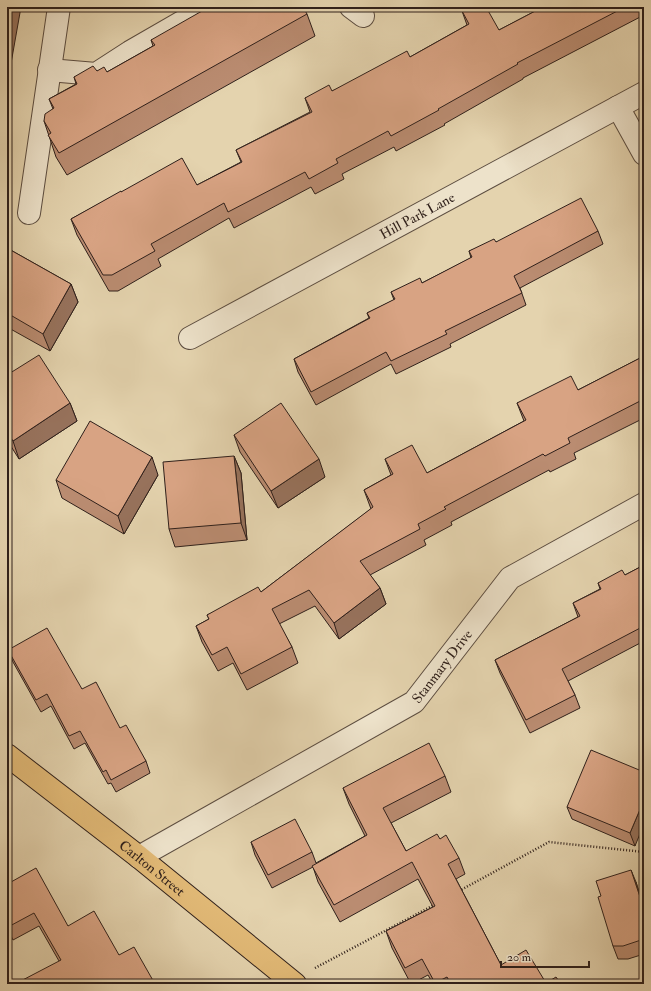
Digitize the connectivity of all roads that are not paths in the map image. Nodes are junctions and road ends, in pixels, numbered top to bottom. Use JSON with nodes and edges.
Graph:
{"nodes":[{"id":1,"x":59,"y":7,"type":"edge"},
{"id":2,"x":208,"y":7,"type":"edge"},
{"id":3,"x":49,"y":70,"type":"junction"},
{"id":4,"x":644,"y":94,"type":"edge"},
{"id":5,"x":618,"y":106,"type":"junction"},
{"id":6,"x":644,"y":154,"type":"edge"},
{"id":7,"x":29,"y":213,"type":"dead end"},
{"id":8,"x":190,"y":338,"type":"dead end"},
{"id":9,"x":644,"y":504,"type":"edge"},
{"id":10,"x":7,"y":755,"type":"edge"},
{"id":11,"x":139,"y":857,"type":"junction"},
{"id":12,"x":293,"y":982,"type":"edge"}],
"edges":[{"from":1,"to":3,"type":"street"},
{"from":2,"to":3,"type":"street"},
{"from":3,"to":7,"type":"street"},
{"from":4,"to":5,"type":"street","name":"Hill Park Lane"},
{"from":5,"to":6,"type":"street"},
{"from":5,"to":8,"type":"street","name":"Hill Park Lane"},
{"from":9,"to":11,"type":"street","name":"Stanmary Drive"},
{"from":10,"to":11,"type":"main road","name":"Carlton Street"},
{"from":11,"to":12,"type":"main road","name":"Carlton Street"}]}
